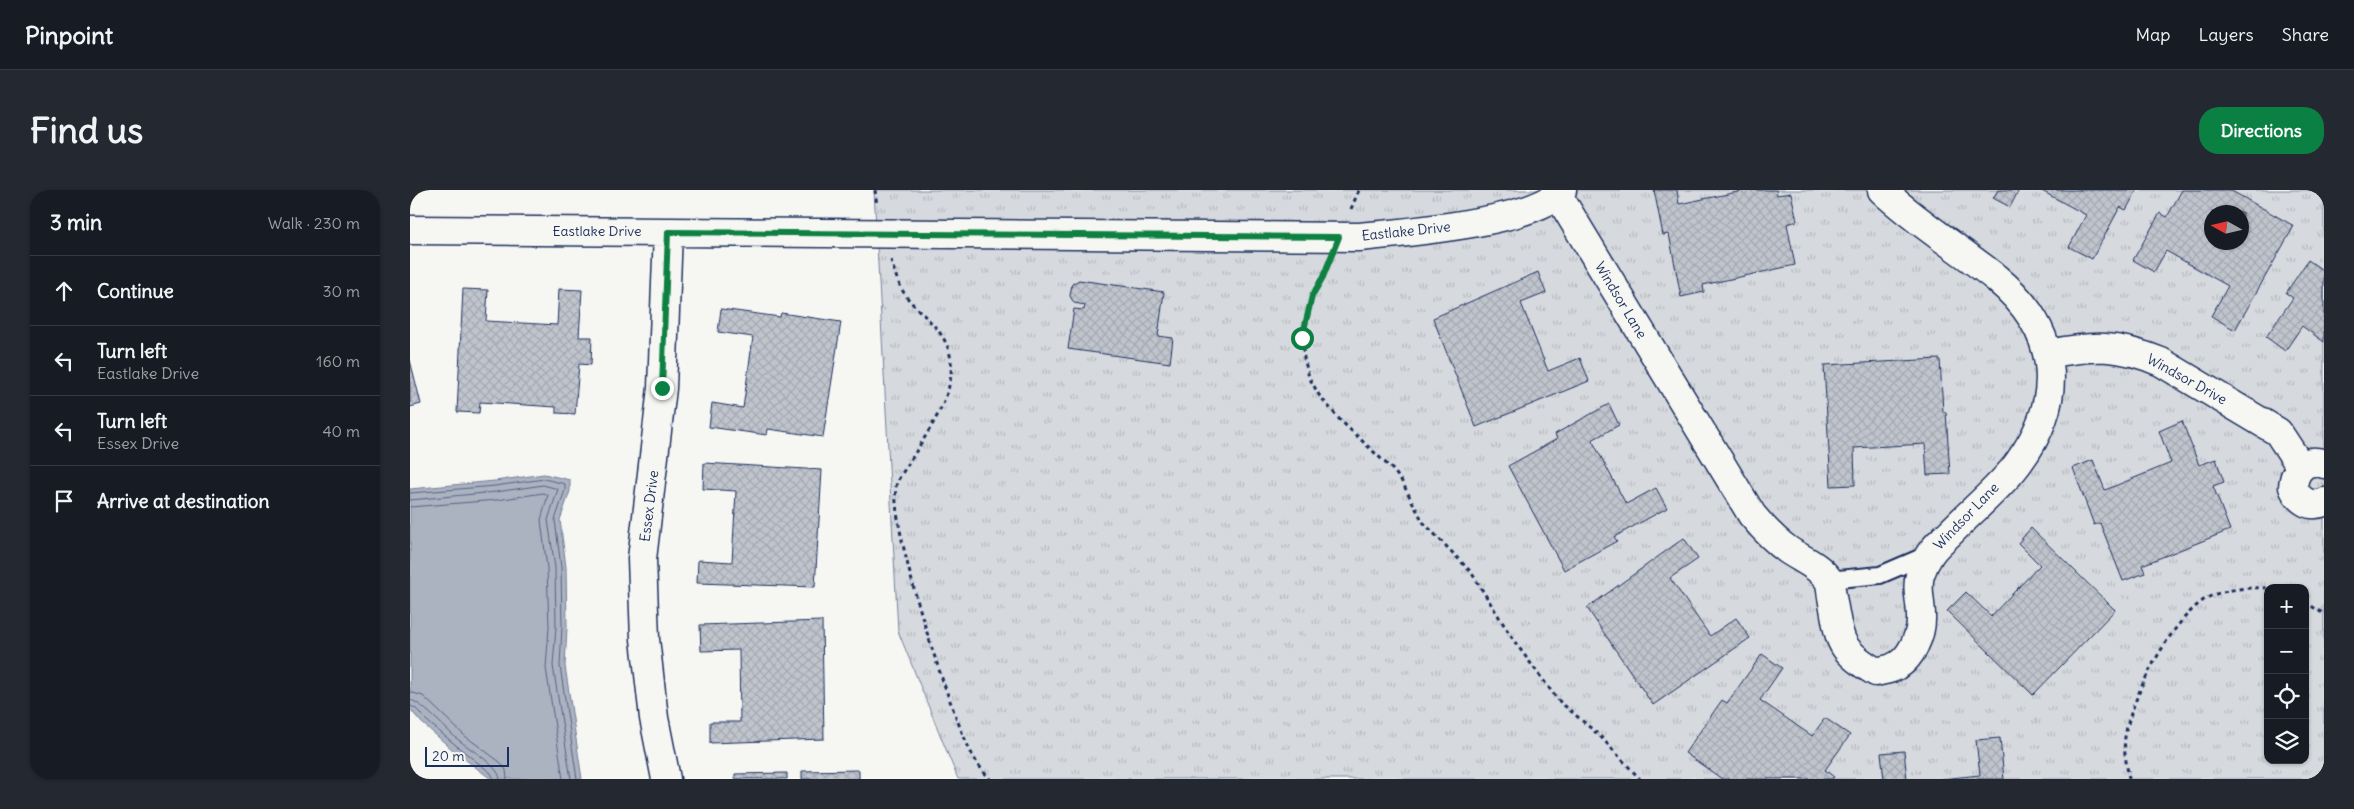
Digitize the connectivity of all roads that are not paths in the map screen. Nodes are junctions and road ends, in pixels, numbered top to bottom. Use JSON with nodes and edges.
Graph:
{"nodes":[{"id":1,"x":1882,"y":190,"type":"edge"},
{"id":2,"x":1560,"y":193,"type":"edge"},
{"id":3,"x":410,"y":230,"type":"edge"},
{"id":4,"x":668,"y":232,"type":"junction"},
{"id":5,"x":2048,"y":354,"type":"junction"},
{"id":6,"x":2312,"y":466,"type":"edge"},
{"id":7,"x":2324,"y":502,"type":"edge"},
{"id":8,"x":1930,"y":553,"type":"junction"},
{"id":9,"x":1828,"y":580,"type":"junction"},
{"id":10,"x":666,"y":779,"type":"edge"}],
"edges":[{"from":1,"to":5,"type":"street","name":"Windsor Lane"},
{"from":2,"to":4,"type":"street","name":"Eastlake Drive"},
{"from":2,"to":9,"type":"street","name":"Windsor Lane"},
{"from":3,"to":4,"type":"street","name":"Eastlake Drive"},
{"from":4,"to":10,"type":"street","name":"Essex Drive"},
{"from":5,"to":6,"type":"street","name":"Windsor Drive"},
{"from":5,"to":8,"type":"street","name":"Windsor Lane"},
{"from":6,"to":7,"type":"street","name":"Windsor Drive"},
{"from":8,"to":9,"type":"lane"},
{"from":8,"to":9,"type":"street","name":"Windsor Lane"}]}
